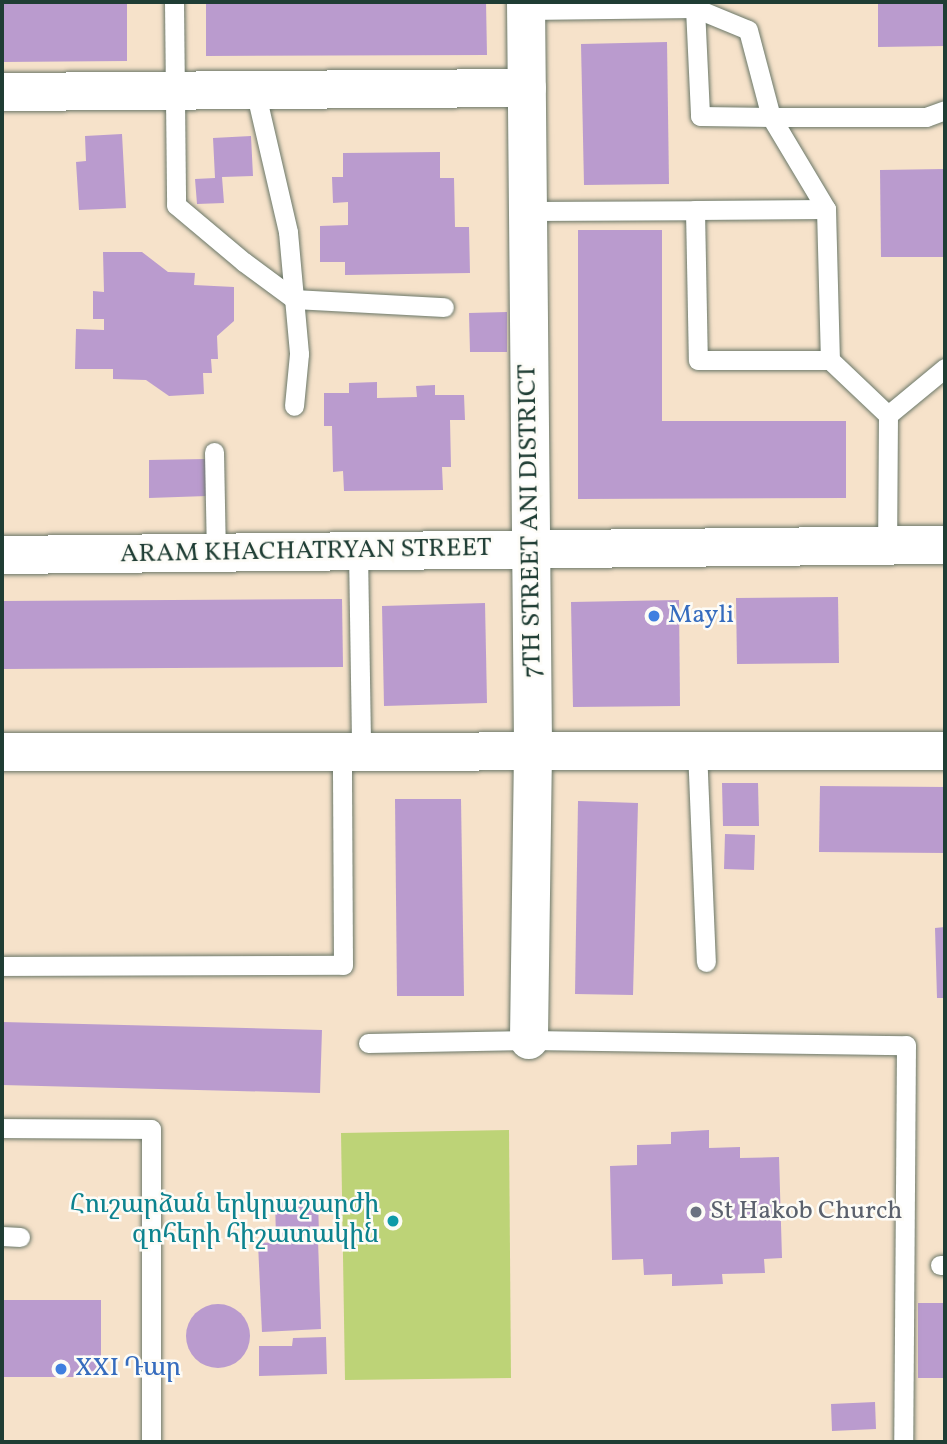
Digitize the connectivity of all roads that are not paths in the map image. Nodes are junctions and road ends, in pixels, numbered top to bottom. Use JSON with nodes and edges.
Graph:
{"nodes":[{"id":1,"x":174,"y":2,"type":"edge"},
{"id":2,"x":526,"y":6,"type":"edge"},
{"id":3,"x":695,"y":8,"type":"junction"},
{"id":4,"x":527,"y":88,"type":"junction"},
{"id":5,"x":175,"y":90,"type":"junction"},
{"id":6,"x":255,"y":90,"type":"junction"},
{"id":7,"x":2,"y":92,"type":"edge"},
{"id":8,"x":945,"y":110,"type":"edge"},
{"id":9,"x":772,"y":117,"type":"junction"},
{"id":10,"x":826,"y":209,"type":"junction"},
{"id":11,"x":528,"y":211,"type":"junction"},
{"id":12,"x":695,"y":211,"type":"junction"},
{"id":13,"x":294,"y":299,"type":"junction"},
{"id":14,"x":444,"y":307,"type":"dead end"},
{"id":15,"x":830,"y":360,"type":"junction"},
{"id":16,"x":945,"y":368,"type":"edge"},
{"id":17,"x":294,"y":406,"type":"dead end"},
{"id":18,"x":888,"y":415,"type":"junction"},
{"id":19,"x":214,"y":452,"type":"dead end"},
{"id":20,"x":887,"y":545,"type":"junction"},
{"id":21,"x":945,"y":545,"type":"edge"},
{"id":22,"x":531,"y":549,"type":"junction"},
{"id":23,"x":359,"y":551,"type":"junction"},
{"id":24,"x":216,"y":553,"type":"junction"},
{"id":25,"x":2,"y":555,"type":"edge"},
{"id":26,"x":697,"y":750,"type":"junction"},
{"id":27,"x":351,"y":751,"type":"junction"},
{"id":28,"x":533,"y":751,"type":"junction"},
{"id":29,"x":945,"y":751,"type":"edge"},
{"id":30,"x":2,"y":752,"type":"edge"},
{"id":31,"x":706,"y":962,"type":"dead end"},
{"id":32,"x":2,"y":966,"type":"edge"},
{"id":33,"x":530,"y":1040,"type":"junction"},
{"id":34,"x":368,"y":1043,"type":"dead end"},
{"id":35,"x":2,"y":1128,"type":"edge"},
{"id":36,"x":151,"y":1442,"type":"edge"},
{"id":37,"x":903,"y":1442,"type":"edge"}],
"edges":[{"from":1,"to":5,"type":"lane"},
{"from":2,"to":3,"type":"lane"},
{"from":2,"to":4,"type":"street","name":"7TH STREET ANI DISTRICT"},
{"from":3,"to":9,"type":"lane"},
{"from":3,"to":9,"type":"lane"},
{"from":4,"to":6,"type":"street"},
{"from":4,"to":11,"type":"street","name":"7TH STREET ANI DISTRICT"},
{"from":5,"to":6,"type":"street"},
{"from":5,"to":7,"type":"street"},
{"from":5,"to":13,"type":"lane"},
{"from":6,"to":13,"type":"lane"},
{"from":8,"to":9,"type":"lane"},
{"from":9,"to":10,"type":"lane"},
{"from":10,"to":12,"type":"lane"},
{"from":10,"to":15,"type":"lane"},
{"from":11,"to":12,"type":"lane"},
{"from":11,"to":22,"type":"street","name":"7TH STREET ANI DISTRICT"},
{"from":12,"to":15,"type":"lane"},
{"from":13,"to":14,"type":"lane"},
{"from":13,"to":17,"type":"lane"},
{"from":15,"to":18,"type":"lane"},
{"from":16,"to":18,"type":"lane"},
{"from":18,"to":20,"type":"lane"},
{"from":19,"to":24,"type":"lane"},
{"from":20,"to":21,"type":"street","name":"ARAM KHACHATRYAN STREET"},
{"from":20,"to":22,"type":"street","name":"ARAM KHACHATRYAN STREET"},
{"from":22,"to":23,"type":"street","name":"ARAM KHACHATRYAN STREET"},
{"from":22,"to":28,"type":"street","name":"7TH STREET ANI DISTRICT"},
{"from":23,"to":24,"type":"street","name":"ARAM KHACHATRYAN STREET"},
{"from":23,"to":27,"type":"lane"},
{"from":24,"to":25,"type":"street","name":"ARAM KHACHATRYAN STREET"},
{"from":26,"to":28,"type":"street"},
{"from":26,"to":29,"type":"street"},
{"from":26,"to":31,"type":"lane"},
{"from":27,"to":28,"type":"street"},
{"from":27,"to":30,"type":"street"},
{"from":27,"to":32,"type":"lane"},
{"from":28,"to":33,"type":"street","name":"7TH STREET ANI DISTRICT"},
{"from":33,"to":34,"type":"lane"},
{"from":33,"to":37,"type":"lane"},
{"from":35,"to":36,"type":"lane"}]}
